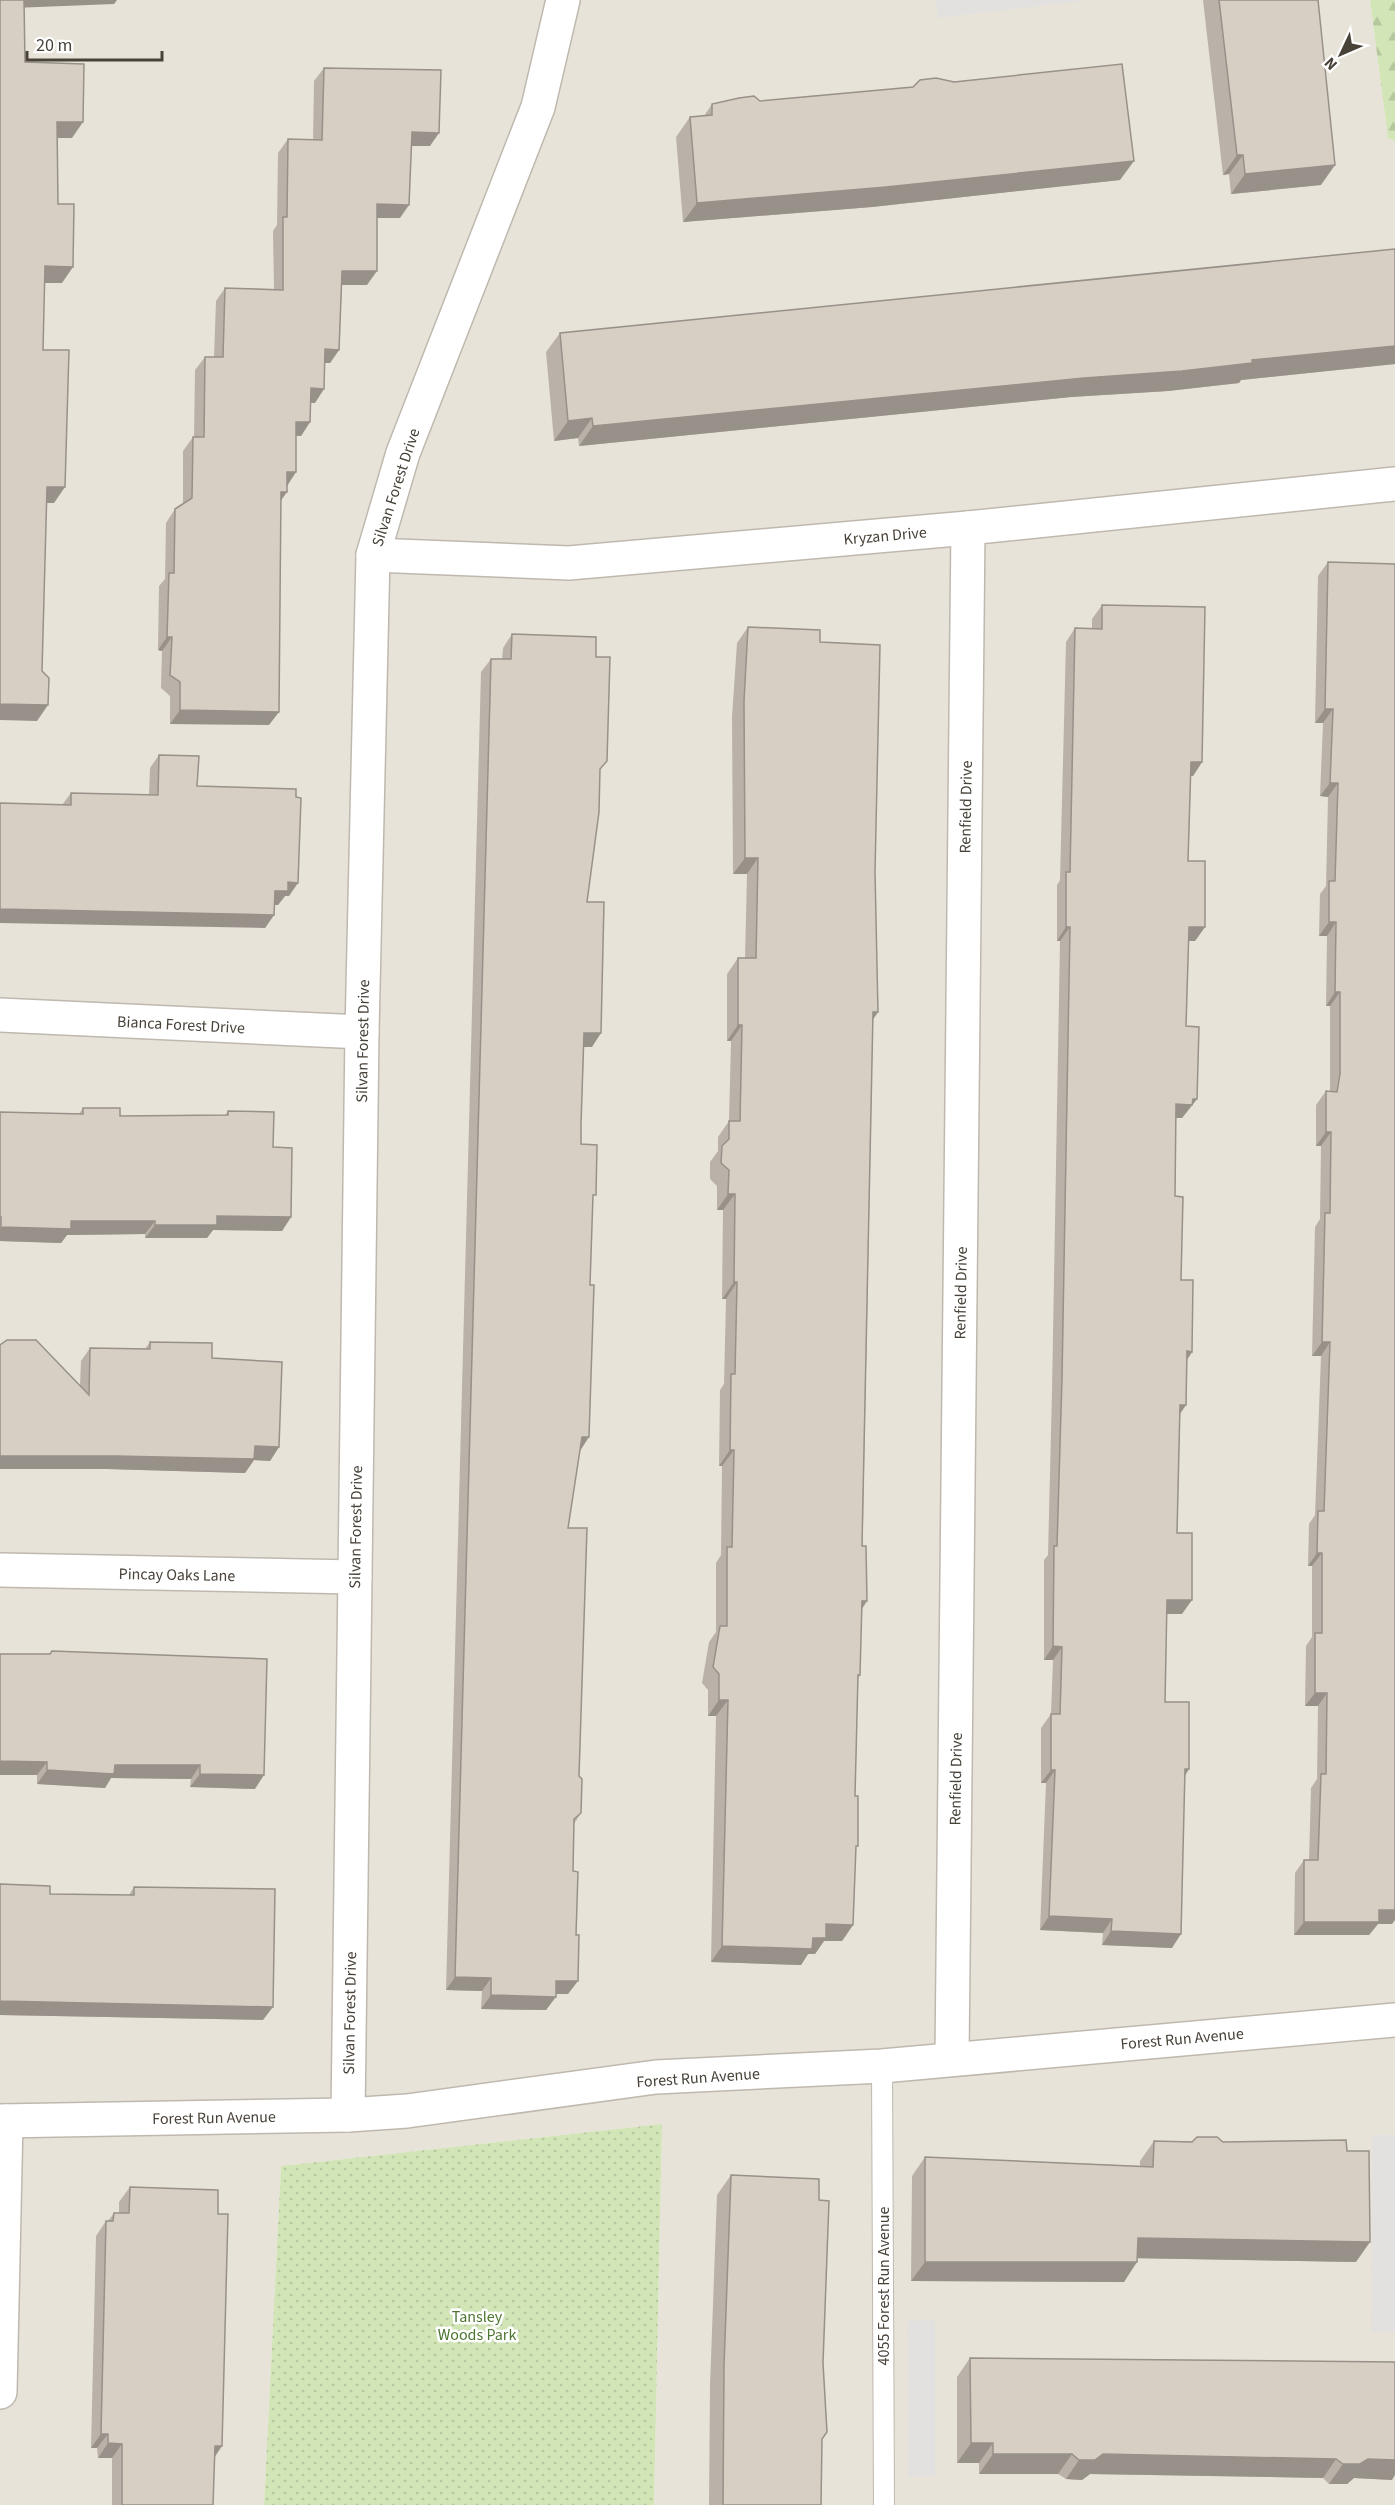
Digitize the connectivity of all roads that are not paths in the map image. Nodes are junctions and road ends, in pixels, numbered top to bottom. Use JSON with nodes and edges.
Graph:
{"nodes":[{"id":1,"x":564,"y":0,"type":"edge"},
{"id":2,"x":1395,"y":484,"type":"edge"},
{"id":3,"x":968,"y":528,"type":"junction"},
{"id":4,"x":373,"y":555,"type":"junction"},
{"id":5,"x":0,"y":1016,"type":"edge"},
{"id":6,"x":362,"y":1032,"type":"junction"},
{"id":7,"x":0,"y":1570,"type":"edge"},
{"id":8,"x":355,"y":1577,"type":"junction"},
{"id":9,"x":1395,"y":2020,"type":"edge"},
{"id":10,"x":952,"y":2058,"type":"junction"},
{"id":11,"x":882,"y":2066,"type":"junction"},
{"id":12,"x":348,"y":2115,"type":"junction"},
{"id":13,"x":3,"y":2121,"type":"edge"},
{"id":14,"x":0,"y":2392,"type":"edge"},
{"id":15,"x":884,"y":2505,"type":"edge"}],
"edges":[{"from":1,"to":4,"type":"street","name":"Silvan Forest Drive"},
{"from":2,"to":3,"type":"street","name":"Kryzan Drive"},
{"from":3,"to":4,"type":"street","name":"Kryzan Drive"},
{"from":3,"to":10,"type":"street","name":"Renfield Drive"},
{"from":4,"to":6,"type":"street","name":"Silvan Forest Drive"},
{"from":5,"to":6,"type":"street","name":"Bianca Forest Drive"},
{"from":6,"to":8,"type":"street","name":"Silvan Forest Drive"},
{"from":7,"to":8,"type":"street","name":"Pincay Oaks Lane"},
{"from":8,"to":12,"type":"street","name":"Silvan Forest Drive"},
{"from":9,"to":10,"type":"street","name":"Forest Run Avenue"},
{"from":10,"to":11,"type":"street","name":"Forest Run Avenue"},
{"from":11,"to":12,"type":"street","name":"Forest Run Avenue"},
{"from":11,"to":15,"type":"lane","name":"4055 Forest Run Avenue"},
{"from":12,"to":13,"type":"street","name":"Forest Run Avenue"},
{"from":13,"to":14,"type":"street"}]}
